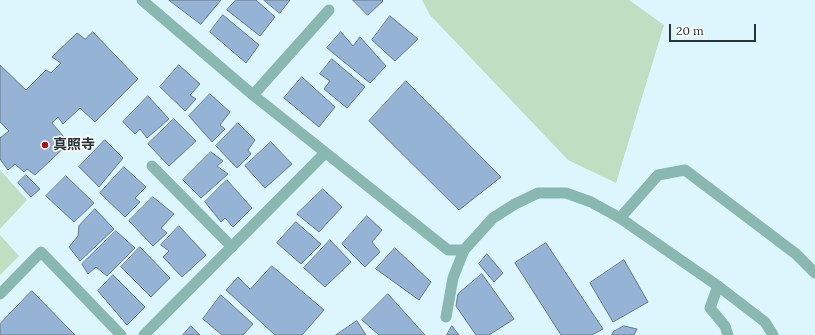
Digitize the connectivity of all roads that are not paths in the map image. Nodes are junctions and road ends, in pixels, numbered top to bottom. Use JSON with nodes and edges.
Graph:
{"nodes":[{"id":1,"x":142,"y":0,"type":"edge"},
{"id":2,"x":329,"y":10,"type":"dead end"},
{"id":3,"x":253,"y":95,"type":"junction"},
{"id":4,"x":325,"y":152,"type":"junction"},
{"id":5,"x":152,"y":166,"type":"dead end"},
{"id":6,"x":620,"y":218,"type":"junction"},
{"id":7,"x":232,"y":248,"type":"junction"},
{"id":8,"x":464,"y":250,"type":"junction"},
{"id":9,"x":815,"y":273,"type":"edge"},
{"id":10,"x":718,"y":286,"type":"junction"},
{"id":11,"x":0,"y":294,"type":"edge"},
{"id":12,"x":446,"y":317,"type":"dead end"},
{"id":13,"x":121,"y":335,"type":"edge"},
{"id":14,"x":144,"y":335,"type":"edge"},
{"id":15,"x":728,"y":335,"type":"edge"},
{"id":16,"x":773,"y":335,"type":"edge"}],
"edges":[{"from":1,"to":3,"type":"street"},
{"from":2,"to":3,"type":"street"},
{"from":3,"to":4,"type":"street"},
{"from":4,"to":7,"type":"street"},
{"from":4,"to":8,"type":"street"},
{"from":5,"to":7,"type":"street"},
{"from":6,"to":8,"type":"street"},
{"from":6,"to":9,"type":"street"},
{"from":6,"to":10,"type":"street"},
{"from":7,"to":14,"type":"street"},
{"from":8,"to":12,"type":"street"},
{"from":10,"to":15,"type":"street"},
{"from":10,"to":16,"type":"street"},
{"from":11,"to":13,"type":"street"}]}
